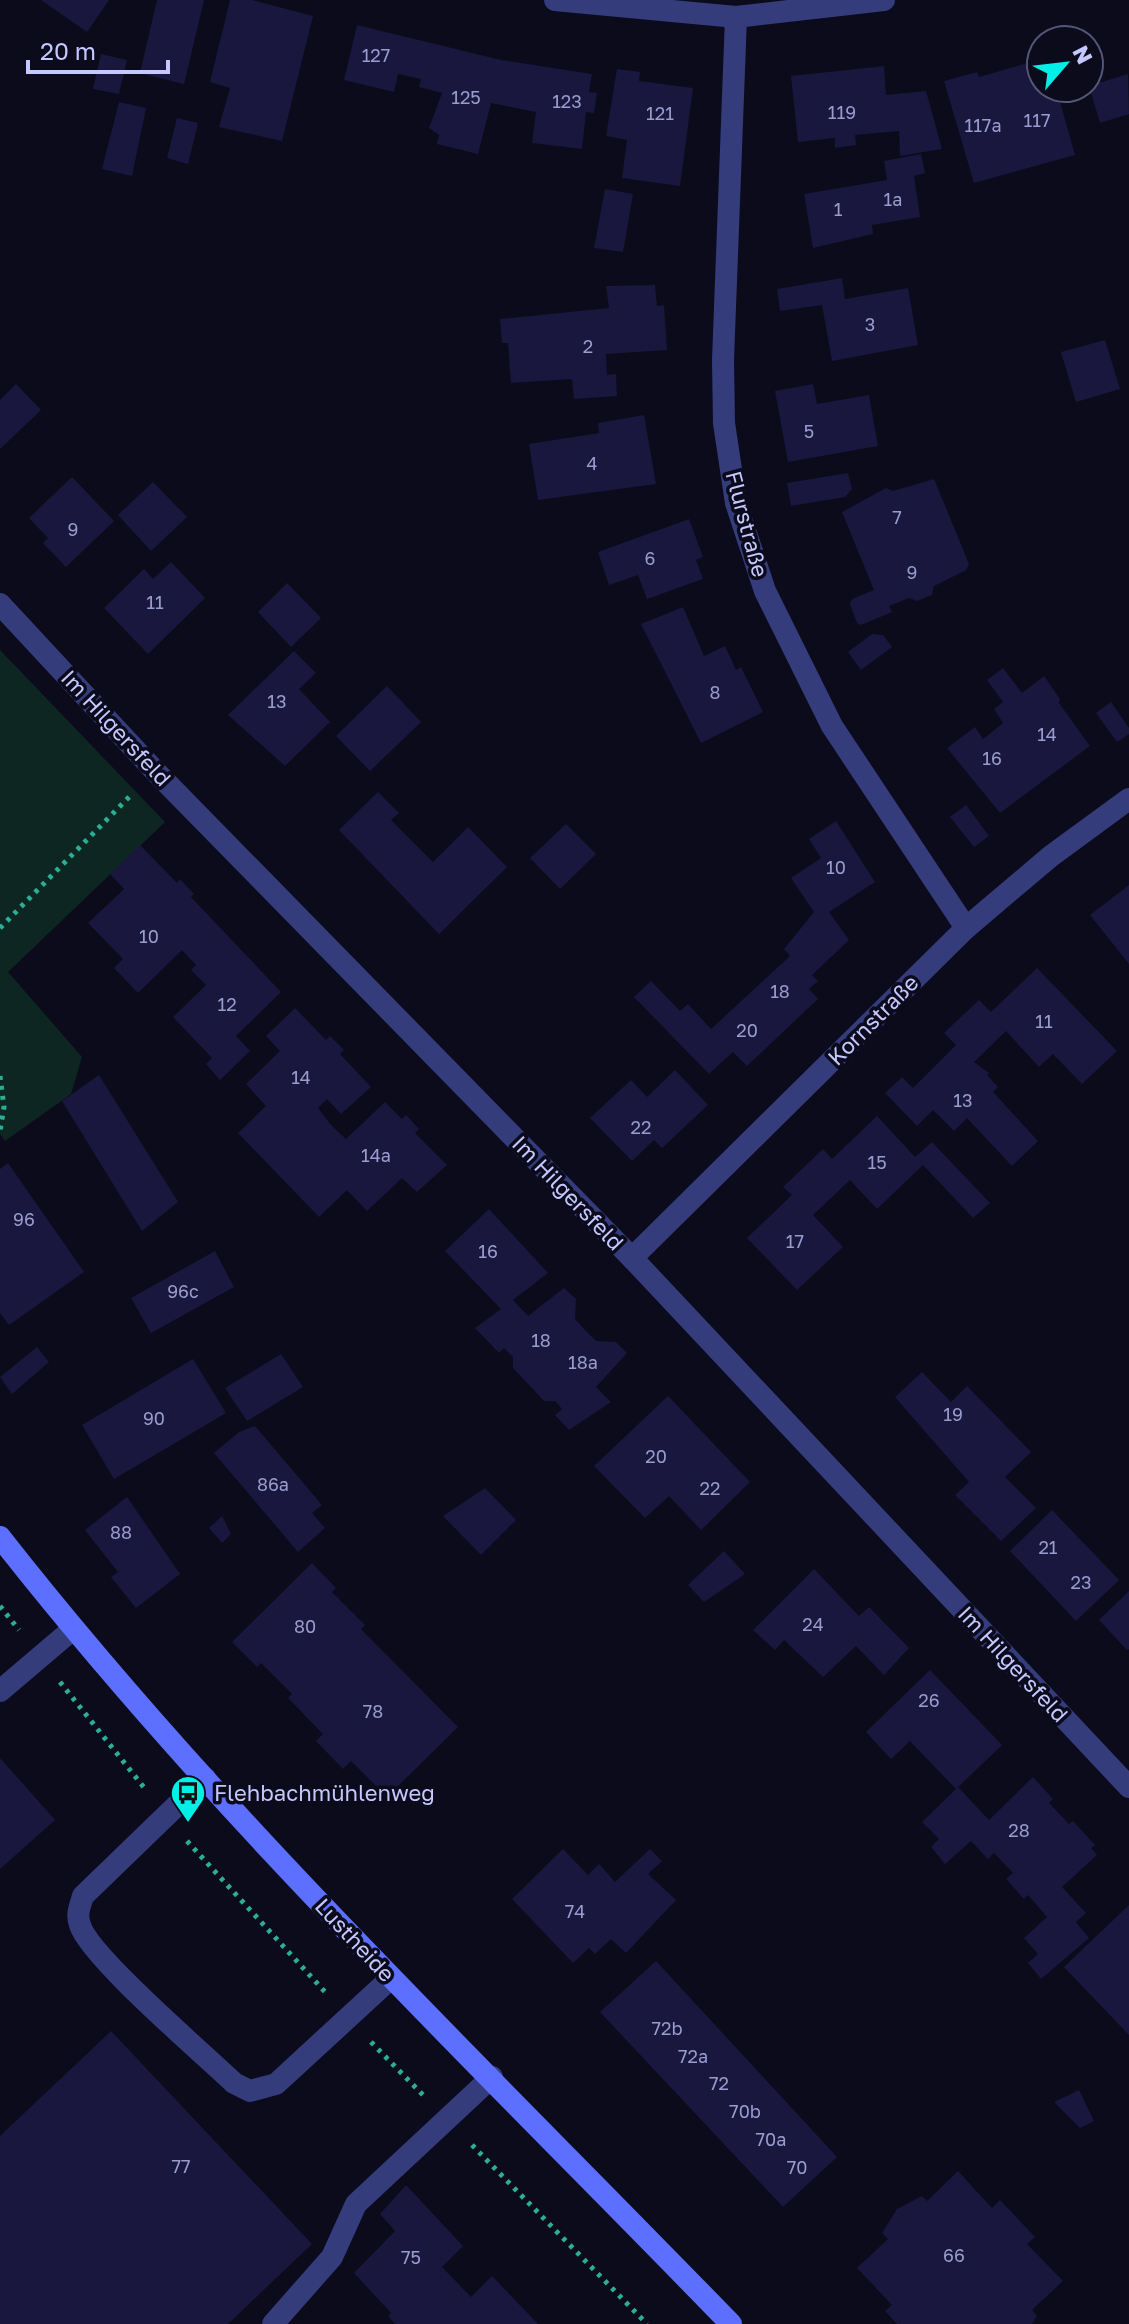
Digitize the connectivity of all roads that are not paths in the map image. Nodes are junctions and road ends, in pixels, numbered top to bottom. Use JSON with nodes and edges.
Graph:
{"nodes":[{"id":1,"x":555,"y":0,"type":"edge"},
{"id":2,"x":884,"y":0,"type":"edge"},
{"id":3,"x":736,"y":17,"type":"junction"},
{"id":4,"x":0,"y":604,"type":"edge"},
{"id":5,"x":1129,"y":799,"type":"edge"},
{"id":6,"x":966,"y":928,"type":"junction"},
{"id":7,"x":632,"y":1258,"type":"junction"},
{"id":8,"x":0,"y":1537,"type":"edge"},
{"id":9,"x":73,"y":1629,"type":"junction"},
{"id":10,"x":3,"y":1683,"type":"edge"},
{"id":11,"x":205,"y":1778,"type":"junction"},
{"id":12,"x":1129,"y":1787,"type":"edge"},
{"id":13,"x":390,"y":1979,"type":"junction"},
{"id":14,"x":492,"y":2077,"type":"junction"},
{"id":15,"x":273,"y":2324,"type":"edge"},
{"id":16,"x":731,"y":2324,"type":"edge"}],
"edges":[{"from":1,"to":3,"type":"street"},
{"from":2,"to":3,"type":"street"},
{"from":3,"to":6,"type":"street","name":"Flurstraße"},
{"from":4,"to":7,"type":"street","name":"Im Hilgersfeld"},
{"from":5,"to":6,"type":"street","name":"Kornstraße"},
{"from":6,"to":7,"type":"street","name":"Kornstraße"},
{"from":7,"to":12,"type":"street","name":"Im Hilgersfeld"},
{"from":8,"to":9,"type":"main road","name":"Lustheide"},
{"from":9,"to":10,"type":"street"},
{"from":9,"to":11,"type":"main road","name":"Lustheide"},
{"from":11,"to":13,"type":"main road","name":"Lustheide"},
{"from":11,"to":13,"type":"street"},
{"from":13,"to":14,"type":"main road","name":"Lustheide"},
{"from":14,"to":15,"type":"street"},
{"from":14,"to":16,"type":"main road","name":"Lustheide"}]}
